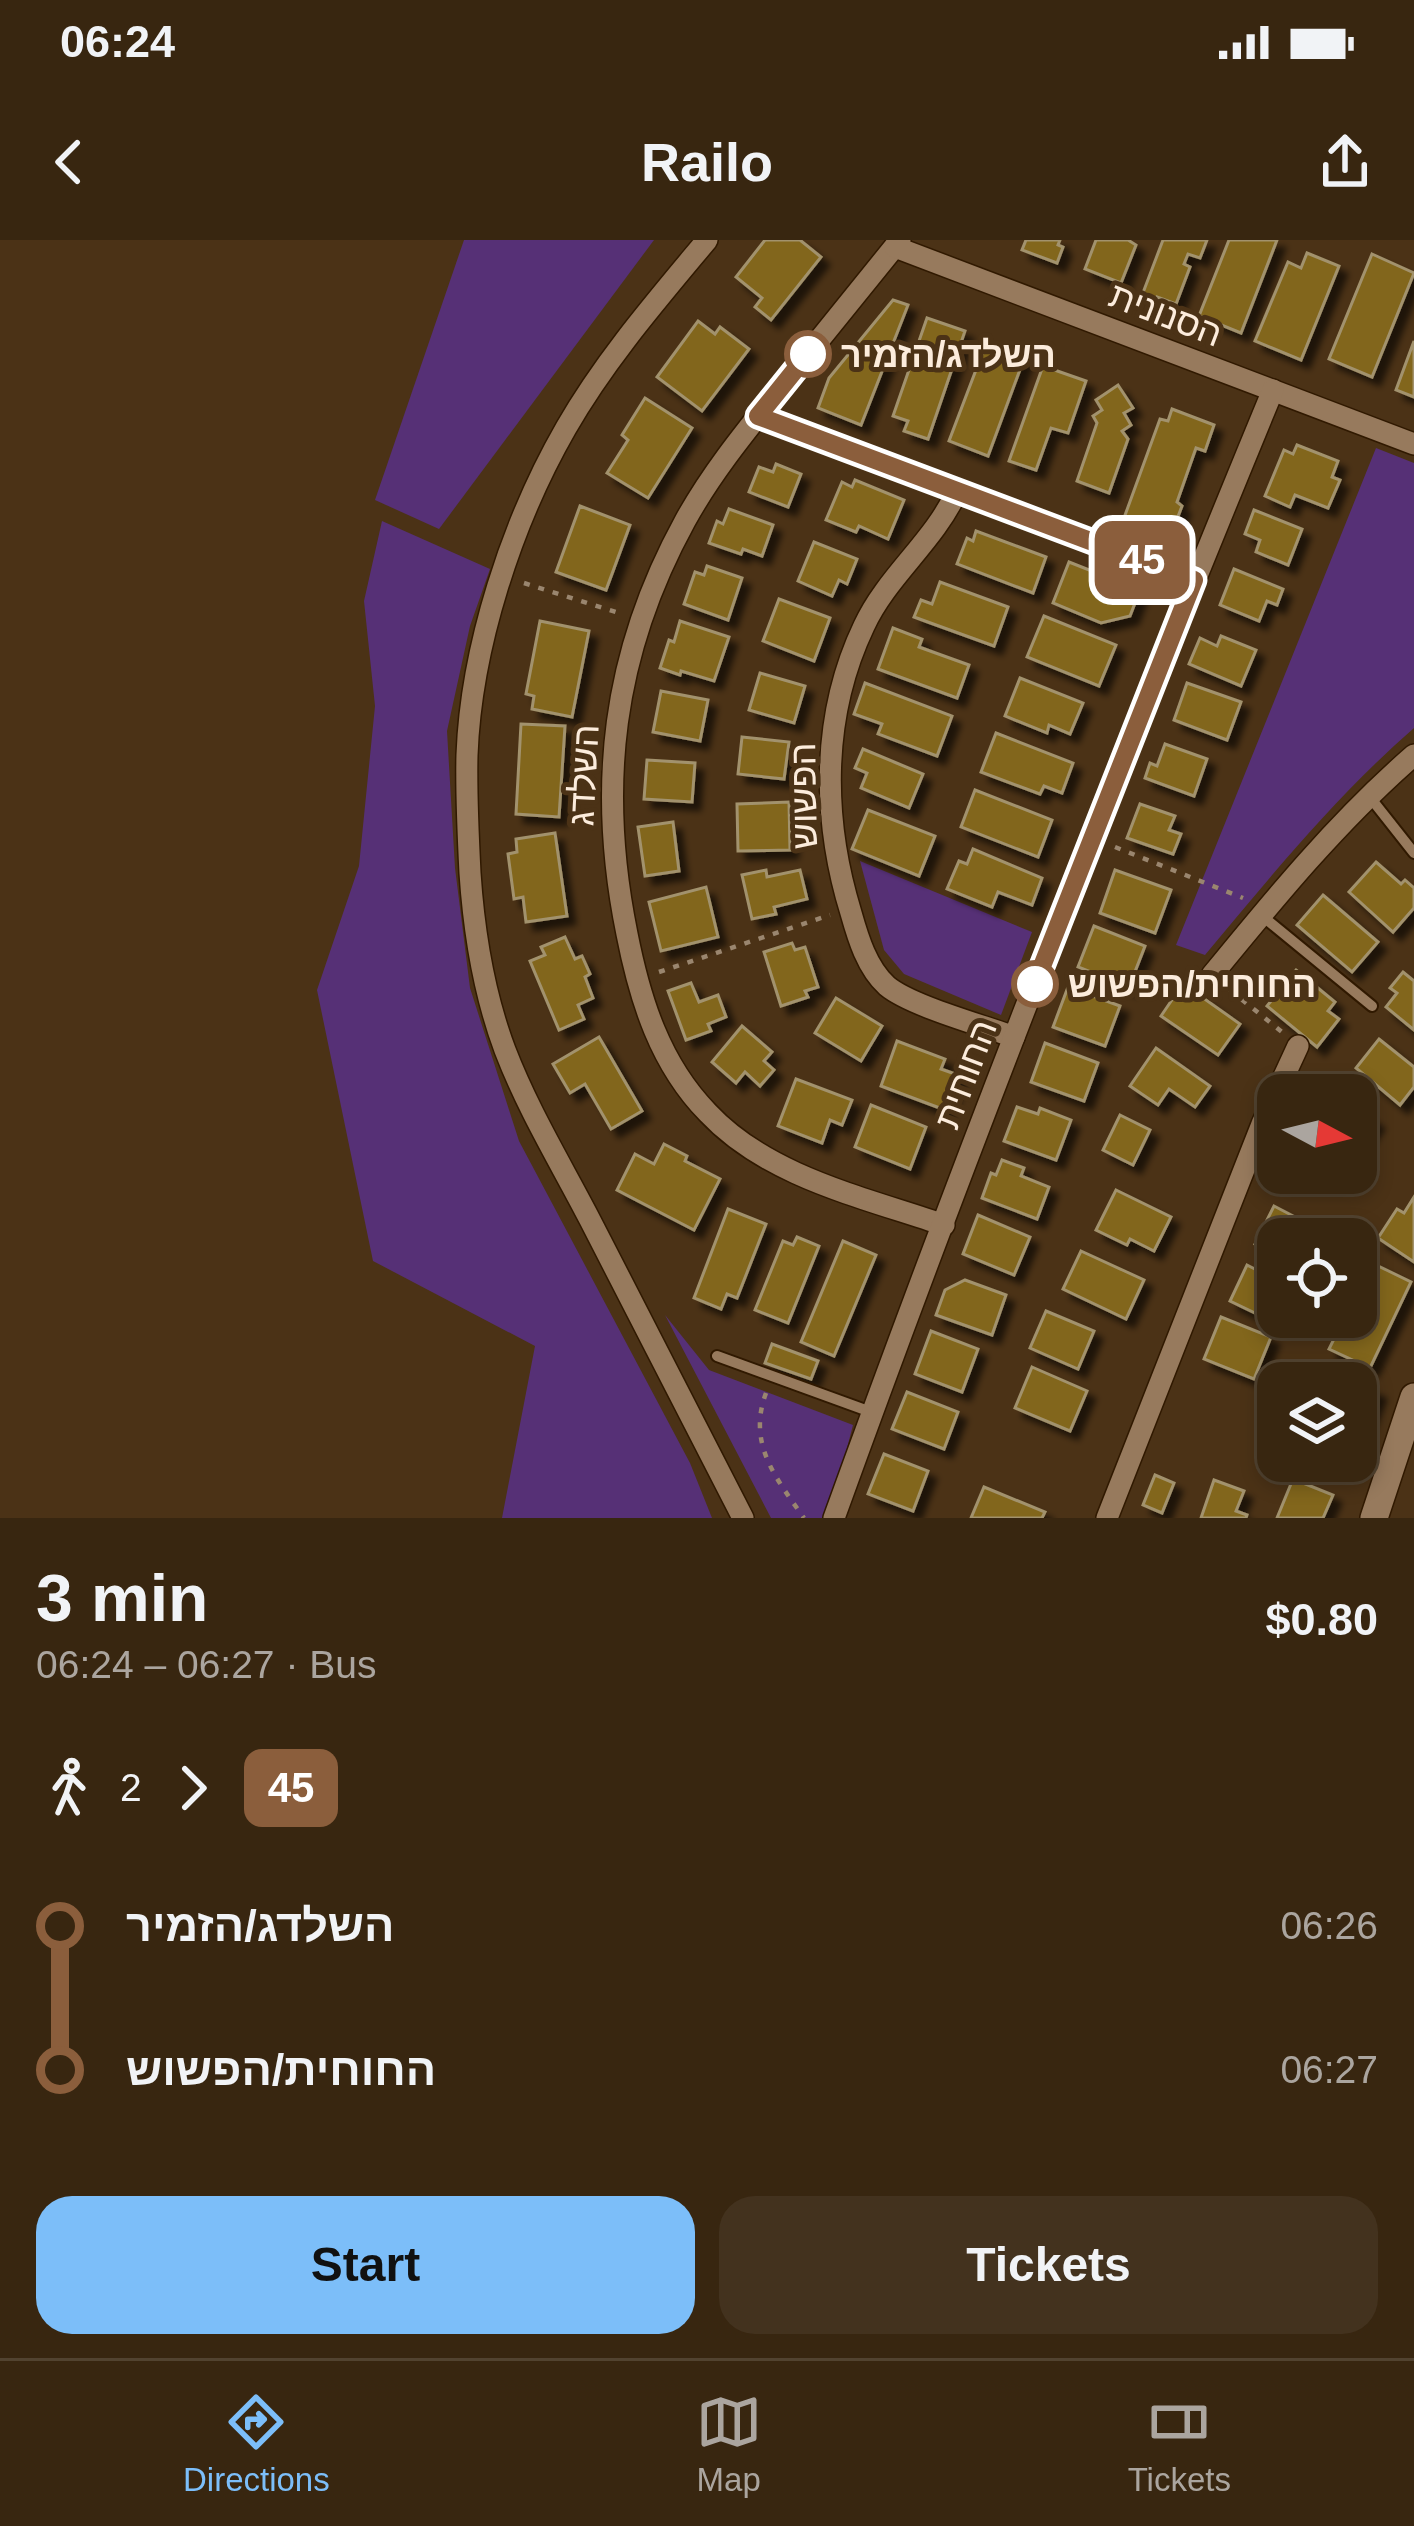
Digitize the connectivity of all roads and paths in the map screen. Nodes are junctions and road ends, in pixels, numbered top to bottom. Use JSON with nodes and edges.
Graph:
{"nodes":[{"id":1,"x":707,"y":240,"type":"edge"},
{"id":2,"x":897,"y":243,"type":"edge"},
{"id":3,"x":1274,"y":390,"type":"junction"},
{"id":4,"x":758,"y":416,"type":"junction"},
{"id":5,"x":1414,"y":444,"type":"edge"},
{"id":6,"x":957,"y":491,"type":"junction"},
{"id":7,"x":502,"y":576,"type":"junction"},
{"id":8,"x":1194,"y":580,"type":"junction"},
{"id":9,"x":640,"y":620,"type":"junction"},
{"id":10,"x":1414,"y":755,"type":"edge"},
{"id":11,"x":1369,"y":796,"type":"junction"},
{"id":12,"x":1093,"y":838,"type":"junction"},
{"id":13,"x":1414,"y":853,"type":"edge"},
{"id":14,"x":850,"y":908,"type":"junction"},
{"id":15,"x":1264,"y":912,"type":"junction"},
{"id":16,"x":1212,"y":975,"type":"joint"},
{"id":17,"x":637,"y":980,"type":"junction"},
{"id":18,"x":1372,"y":1006,"type":"dead end"},
{"id":19,"x":1015,"y":1037,"type":"junction"},
{"id":20,"x":1298,"y":1046,"type":"joint"},
{"id":21,"x":944,"y":1225,"type":"junction"},
{"id":22,"x":717,"y":1356,"type":"dead end"},
{"id":23,"x":772,"y":1376,"type":"junction"},
{"id":24,"x":1414,"y":1397,"type":"edge"},
{"id":25,"x":872,"y":1413,"type":"junction"},
{"id":26,"x":743,"y":1518,"type":"edge"},
{"id":27,"x":804,"y":1518,"type":"edge"},
{"id":28,"x":834,"y":1518,"type":"edge"},
{"id":29,"x":1106,"y":1518,"type":"edge"},
{"id":30,"x":1374,"y":1518,"type":"edge"}],
"edges":[{"from":1,"to":7,"type":"street"},
{"from":2,"to":3,"type":"street","name":"הסנונית"},
{"from":2,"to":4,"type":"street","name":"השלדג"},
{"from":3,"to":5,"type":"street","name":"הסנונית"},
{"from":3,"to":8,"type":"street","name":"החוחית"},
{"from":4,"to":6,"type":"street"},
{"from":4,"to":9,"type":"street","name":"השלדג"},
{"from":6,"to":8,"type":"street"},
{"from":6,"to":14,"type":"street","name":"הפשוש"},
{"from":7,"to":9,"type":"path"},
{"from":7,"to":26,"type":"street"},
{"from":8,"to":12,"type":"street","name":"החוחית"},
{"from":9,"to":17,"type":"street","name":"השלדג"},
{"from":10,"to":11,"type":"street"},
{"from":11,"to":13,"type":"lane"},
{"from":11,"to":15,"type":"street"},
{"from":12,"to":15,"type":"path"},
{"from":12,"to":19,"type":"street","name":"החוחית"},
{"from":14,"to":17,"type":"path"},
{"from":14,"to":19,"type":"street","name":"הפשוש"},
{"from":15,"to":16,"type":"street"},
{"from":15,"to":18,"type":"lane"},
{"from":16,"to":20,"type":"path"},
{"from":17,"to":21,"type":"street","name":"השלדג"},
{"from":19,"to":21,"type":"street","name":"החוחית"},
{"from":20,"to":29,"type":"street"},
{"from":21,"to":25,"type":"street","name":"החוחית"},
{"from":22,"to":23,"type":"lane"},
{"from":23,"to":25,"type":"lane"},
{"from":23,"to":27,"type":"path"},
{"from":24,"to":30,"type":"street"},
{"from":25,"to":28,"type":"street","name":"החוחית"}]}
